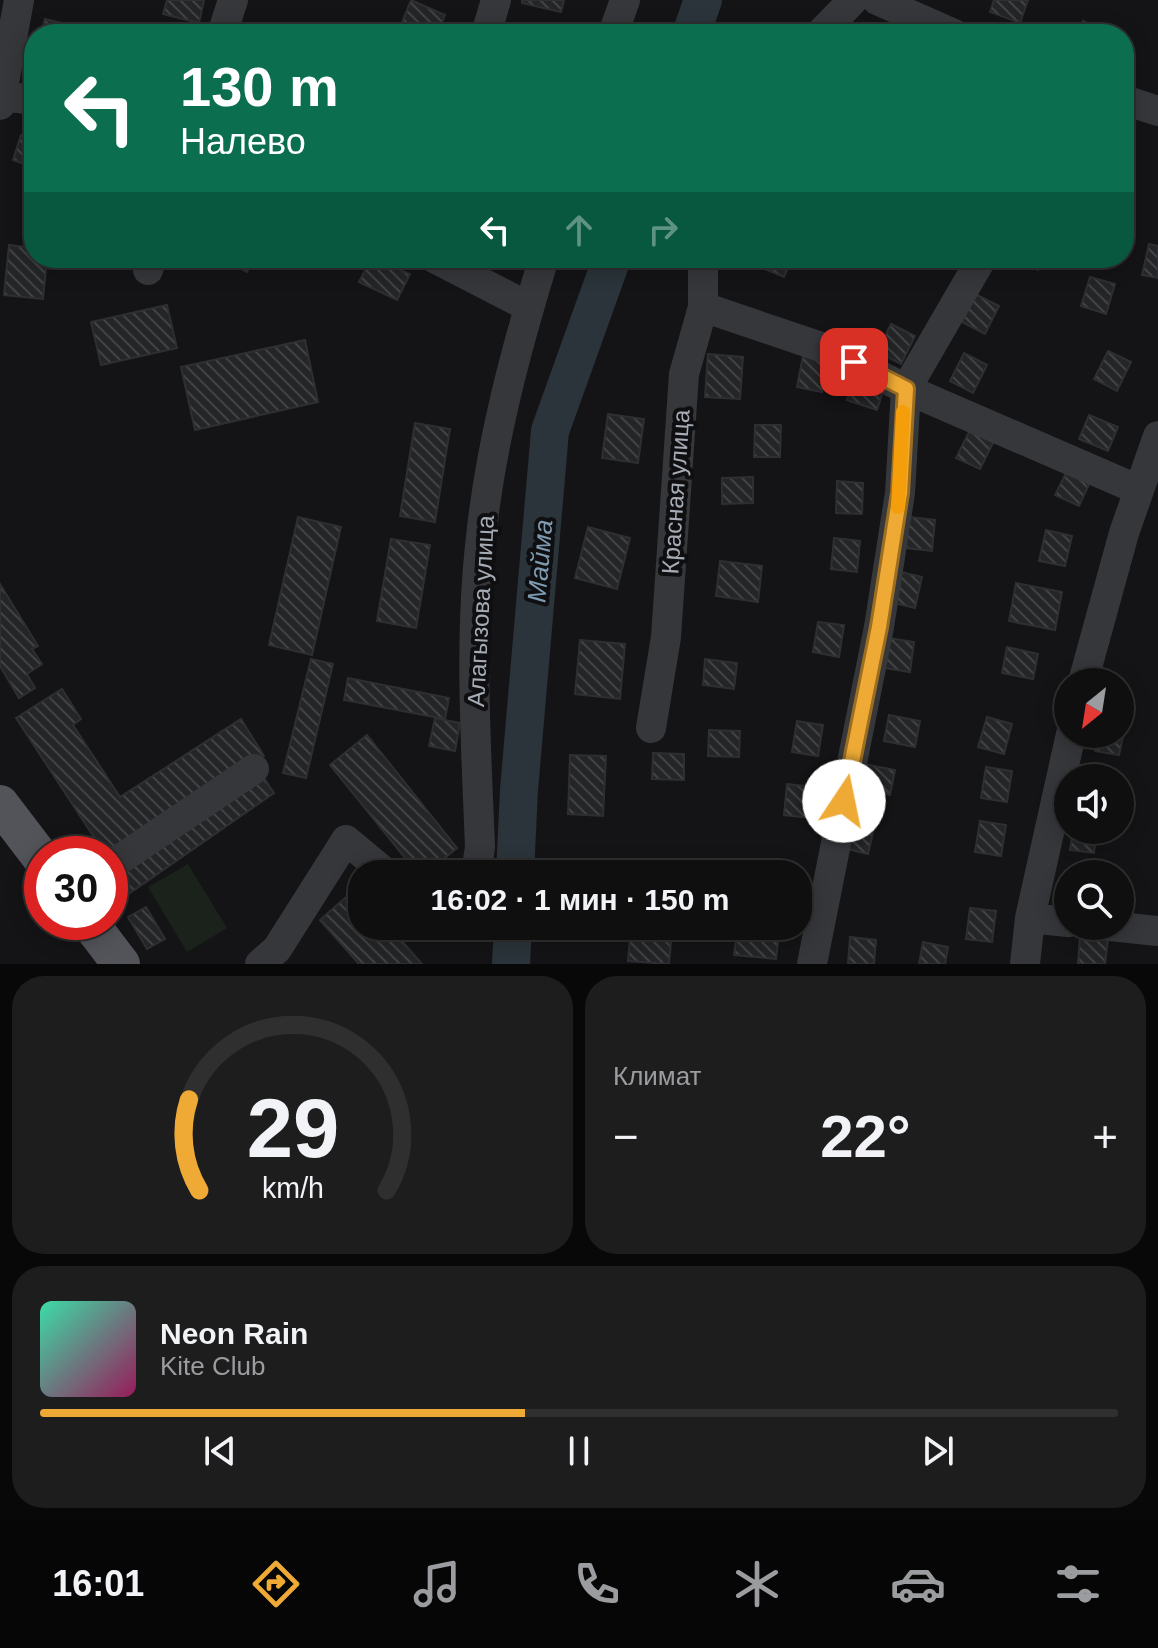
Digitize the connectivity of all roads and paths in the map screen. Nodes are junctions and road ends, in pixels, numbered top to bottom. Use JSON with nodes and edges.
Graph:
{"nodes":[{"id":1,"x":19,"y":0,"type":"edge"},
{"id":2,"x":233,"y":0,"type":"edge"},
{"id":3,"x":496,"y":0,"type":"edge"},
{"id":4,"x":625,"y":0,"type":"edge"},
{"id":5,"x":853,"y":0,"type":"edge"},
{"id":6,"x":877,"y":0,"type":"edge"},
{"id":7,"x":225,"y":24,"type":"edge"},
{"id":8,"x":489,"y":24,"type":"edge"},
{"id":9,"x":617,"y":24,"type":"edge"},
{"id":10,"x":830,"y":24,"type":"edge"},
{"id":11,"x":931,"y":24,"type":"edge"},
{"id":12,"x":1,"y":100,"type":"edge"},
{"id":13,"x":24,"y":100,"type":"edge"},
{"id":14,"x":1134,"y":103,"type":"edge"},
{"id":15,"x":1158,"y":111,"type":"edge"},
{"id":16,"x":453,"y":268,"type":"edge"},
{"id":17,"x":541,"y":268,"type":"edge"},
{"id":18,"x":703,"y":268,"type":"edge"},
{"id":19,"x":976,"y":268,"type":"edge"},
{"id":20,"x":529,"y":307,"type":"junction"},
{"id":21,"x":703,"y":307,"type":"junction"},
{"id":22,"x":906,"y":389,"type":"junction"},
{"id":23,"x":1158,"y":436,"type":"edge"},
{"id":24,"x":1139,"y":490,"type":"junction"},
{"id":25,"x":1087,"y":668,"type":"edge"},
{"id":26,"x":651,"y":728,"type":"dead end"},
{"id":27,"x":1068,"y":748,"type":"edge"},
{"id":28,"x":254,"y":769,"type":"dead end"},
{"id":29,"x":0,"y":804,"type":"edge"},
{"id":30,"x":24,"y":836,"type":"edge"},
{"id":31,"x":128,"y":854,"type":"edge"},
{"id":32,"x":370,"y":860,"type":"edge"},
{"id":33,"x":478,"y":860,"type":"edge"},
{"id":34,"x":1030,"y":918,"type":"junction"},
{"id":35,"x":1054,"y":921,"type":"edge"},
{"id":36,"x":1134,"y":928,"type":"edge"},
{"id":37,"x":1158,"y":931,"type":"edge"},
{"id":38,"x":103,"y":940,"type":"edge"},
{"id":39,"x":121,"y":964,"type":"edge"},
{"id":40,"x":260,"y":964,"type":"edge"},
{"id":41,"x":812,"y":964,"type":"edge"},
{"id":42,"x":1025,"y":964,"type":"edge"}],
"edges":[{"from":1,"to":12,"type":"street"},
{"from":2,"to":7,"type":"street"},
{"from":3,"to":8,"type":"street"},
{"from":4,"to":9,"type":"street"},
{"from":5,"to":10,"type":"street"},
{"from":6,"to":11,"type":"street"},
{"from":12,"to":13,"type":"street"},
{"from":14,"to":15,"type":"street"},
{"from":16,"to":20,"type":"street"},
{"from":17,"to":20,"type":"street","name":"Алагызова улица"},
{"from":18,"to":21,"type":"street","name":"Красная улица"},
{"from":19,"to":22,"type":"street"},
{"from":20,"to":33,"type":"street","name":"Алагызова улица"},
{"from":21,"to":22,"type":"street"},
{"from":21,"to":26,"type":"street","name":"Красная улица"},
{"from":22,"to":24,"type":"street"},
{"from":22,"to":41,"type":"street"},
{"from":23,"to":24,"type":"street"},
{"from":24,"to":25,"type":"street"},
{"from":27,"to":34,"type":"street"},
{"from":28,"to":31,"type":"street"},
{"from":29,"to":30,"type":"main road"},
{"from":32,"to":40,"type":"street"},
{"from":34,"to":35,"type":"street"},
{"from":34,"to":42,"type":"street"},
{"from":36,"to":37,"type":"street"},
{"from":38,"to":39,"type":"main road"}]}
